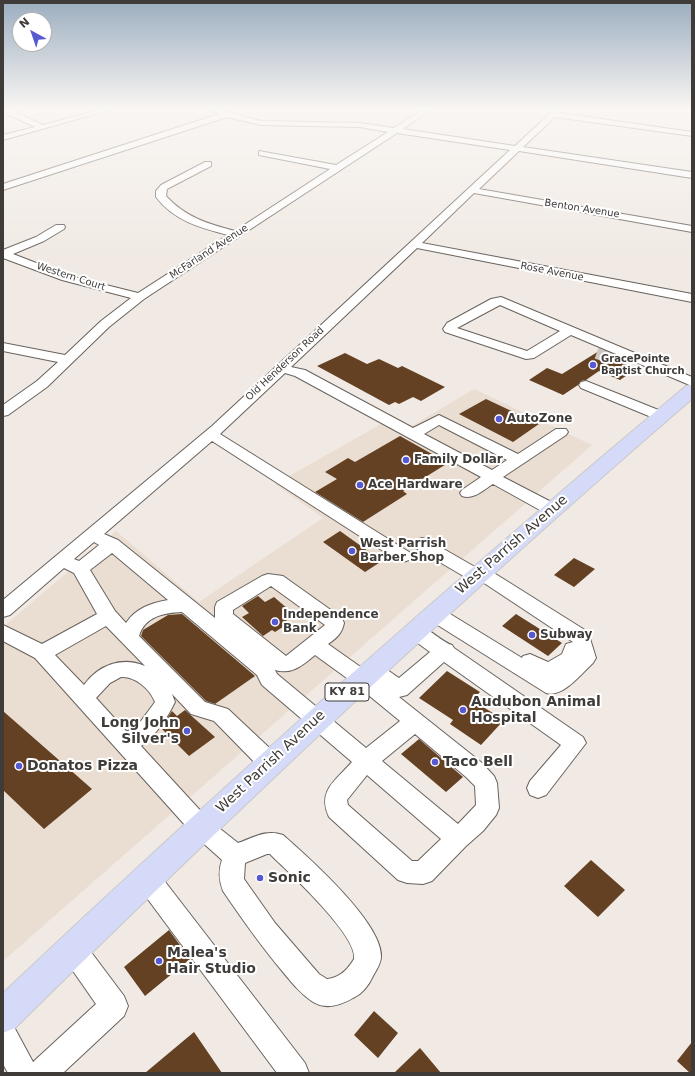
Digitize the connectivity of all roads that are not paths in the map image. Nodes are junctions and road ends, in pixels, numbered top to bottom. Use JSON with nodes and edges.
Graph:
{"nodes":[{"id":1,"x":88,"y":159,"type":"edge"},
{"id":2,"x":293,"y":159,"type":"edge"},
{"id":3,"x":350,"y":159,"type":"edge"},
{"id":4,"x":506,"y":159,"type":"edge"},
{"id":5,"x":583,"y":159,"type":"edge"},
{"id":6,"x":208,"y":164,"type":"dead end"},
{"id":7,"x":337,"y":168,"type":"junction"},
{"id":8,"x":692,"y":176,"type":"edge"},
{"id":9,"x":3,"y":187,"type":"edge"},
{"id":10,"x":472,"y":190,"type":"junction"},
{"id":11,"x":60,"y":227,"type":"dead end"},
{"id":12,"x":692,"y":229,"type":"edge"},
{"id":13,"x":236,"y":234,"type":"junction"},
{"id":14,"x":413,"y":244,"type":"junction"},
{"id":15,"x":3,"y":254,"type":"edge"},
{"id":16,"x":140,"y":297,"type":"junction"},
{"id":17,"x":692,"y":298,"type":"edge"},
{"id":18,"x":573,"y":332,"type":"junction"},
{"id":19,"x":3,"y":347,"type":"edge"},
{"id":20,"x":597,"y":352,"type":"tunnel mouth"},
{"id":21,"x":611,"y":357,"type":"tunnel mouth"},
{"id":22,"x":636,"y":358,"type":"junction"},
{"id":23,"x":68,"y":360,"type":"junction"},
{"id":24,"x":281,"y":368,"type":"junction"},
{"id":25,"x":692,"y":382,"type":"edge"},
{"id":26,"x":586,"y":385,"type":"dead end"},
{"id":27,"x":692,"y":390,"type":"edge"},
{"id":28,"x":3,"y":412,"type":"edge"},
{"id":29,"x":661,"y":416,"type":"junction"},
{"id":30,"x":561,"y":432,"type":"dead end"},
{"id":31,"x":211,"y":434,"type":"junction"},
{"id":32,"x":414,"y":434,"type":"junction"},
{"id":33,"x":518,"y":460,"type":"junction"},
{"id":34,"x":492,"y":477,"type":"junction"},
{"id":35,"x":468,"y":493,"type":"dead end"},
{"id":36,"x":552,"y":510,"type":"junction"},
{"id":37,"x":92,"y":535,"type":"junction"},
{"id":38,"x":112,"y":544,"type":"junction"},
{"id":39,"x":422,"y":544,"type":"dead end"},
{"id":40,"x":403,"y":556,"type":"dead end"},
{"id":41,"x":62,"y":560,"type":"junction"},
{"id":42,"x":80,"y":569,"type":"junction"},
{"id":43,"x":478,"y":574,"type":"junction"},
{"id":44,"x":185,"y":604,"type":"junction"},
{"id":45,"x":3,"y":610,"type":"edge"},
{"id":46,"x":435,"y":614,"type":"junction"},
{"id":47,"x":108,"y":616,"type":"junction"},
{"id":48,"x":415,"y":631,"type":"junction"},
{"id":49,"x":3,"y":632,"type":"edge"},
{"id":50,"x":129,"y":638,"type":"junction"},
{"id":51,"x":315,"y":645,"type":"junction"},
{"id":52,"x":445,"y":650,"type":"junction"},
{"id":53,"x":42,"y":654,"type":"junction"},
{"id":54,"x":367,"y":674,"type":"junction"},
{"id":55,"x":82,"y":698,"type":"junction"},
{"id":56,"x":316,"y":720,"type":"junction"},
{"id":57,"x":414,"y":722,"type":"junction"},
{"id":58,"x":126,"y":745,"type":"junction"},
{"id":59,"x":366,"y":761,"type":"junction"},
{"id":60,"x":270,"y":763,"type":"junction"},
{"id":61,"x":538,"y":788,"type":"dead end"},
{"id":62,"x":201,"y":828,"type":"junction"},
{"id":63,"x":458,"y":838,"type":"junction"},
{"id":64,"x":235,"y":856,"type":"junction"},
{"id":65,"x":147,"y":878,"type":"junction"},
{"id":66,"x":73,"y":949,"type":"junction"},
{"id":67,"x":6,"y":1012,"type":"edge"},
{"id":68,"x":23,"y":1073,"type":"edge"},
{"id":69,"x":42,"y":1073,"type":"edge"},
{"id":70,"x":295,"y":1073,"type":"edge"}],
"edges":[{"from":1,"to":9,"type":"street"},
{"from":2,"to":7,"type":"street"},
{"from":3,"to":7,"type":"street","name":"McFarland Avenue"},
{"from":4,"to":10,"type":"street","name":"Old Henderson Road"},
{"from":5,"to":8,"type":"street"},
{"from":6,"to":13,"type":"street"},
{"from":7,"to":13,"type":"street","name":"McFarland Avenue"},
{"from":10,"to":12,"type":"street","name":"Benton Avenue"},
{"from":10,"to":14,"type":"street","name":"Old Henderson Road"},
{"from":11,"to":15,"type":"street"},
{"from":13,"to":16,"type":"street","name":"McFarland Avenue"},
{"from":14,"to":17,"type":"street","name":"Rose Avenue"},
{"from":14,"to":24,"type":"street","name":"Old Henderson Road"},
{"from":15,"to":16,"type":"street","name":"Western Court"},
{"from":16,"to":23,"type":"street","name":"McFarland Avenue"},
{"from":18,"to":18,"type":"street"},
{"from":18,"to":20,"type":"street"},
{"from":18,"to":22,"type":"street"},
{"from":19,"to":23,"type":"street"},
{"from":21,"to":22,"type":"street"},
{"from":22,"to":25,"type":"street"},
{"from":23,"to":28,"type":"street","name":"McFarland Avenue"},
{"from":24,"to":31,"type":"street","name":"Old Henderson Road"},
{"from":24,"to":32,"type":"street"},
{"from":26,"to":29,"type":"street"},
{"from":27,"to":29,"type":"main road","name":"West Parrish Avenue","number":"KY 81"},
{"from":29,"to":36,"type":"main road","name":"West Parrish Avenue","number":"KY 81"},
{"from":30,"to":33,"type":"street"},
{"from":31,"to":37,"type":"street","name":"Old Henderson Road"},
{"from":31,"to":40,"type":"street"},
{"from":32,"to":33,"type":"street"},
{"from":32,"to":34,"type":"street"},
{"from":33,"to":34,"type":"street"},
{"from":34,"to":35,"type":"street"},
{"from":34,"to":36,"type":"street"},
{"from":36,"to":43,"type":"main road","name":"West Parrish Avenue","number":"KY 81"},
{"from":37,"to":38,"type":"street"},
{"from":37,"to":41,"type":"street","name":"Old Henderson Road"},
{"from":38,"to":42,"type":"street"},
{"from":38,"to":44,"type":"street"},
{"from":39,"to":43,"type":"street"},
{"from":41,"to":42,"type":"street"},
{"from":41,"to":45,"type":"street","name":"Old Henderson Road"},
{"from":42,"to":47,"type":"street"},
{"from":43,"to":46,"type":"main road","name":"West Parrish Avenue","number":"KY 81"},
{"from":43,"to":46,"type":"street"},
{"from":44,"to":50,"type":"street"},
{"from":44,"to":56,"type":"street"},
{"from":46,"to":48,"type":"main road","name":"West Parrish Avenue","number":"KY 81"},
{"from":47,"to":50,"type":"street"},
{"from":47,"to":53,"type":"street"},
{"from":48,"to":52,"type":"street"},
{"from":48,"to":54,"type":"main road","name":"West Parrish Avenue","number":"KY 81"},
{"from":49,"to":53,"type":"street"},
{"from":50,"to":60,"type":"street"},
{"from":51,"to":51,"type":"street"},
{"from":51,"to":54,"type":"street"},
{"from":52,"to":54,"type":"street"},
{"from":52,"to":61,"type":"street"},
{"from":53,"to":55,"type":"street"},
{"from":54,"to":56,"type":"main road","name":"West Parrish Avenue","number":"KY 81"},
{"from":54,"to":57,"type":"street"},
{"from":55,"to":58,"type":"street"},
{"from":55,"to":58,"type":"street"},
{"from":56,"to":59,"type":"street"},
{"from":56,"to":60,"type":"main road","name":"West Parrish Avenue","number":"KY 81"},
{"from":57,"to":59,"type":"street"},
{"from":57,"to":63,"type":"street"},
{"from":58,"to":62,"type":"street"},
{"from":59,"to":63,"type":"street"},
{"from":59,"to":63,"type":"street"},
{"from":60,"to":62,"type":"main road","name":"West Parrish Avenue","number":"KY 81"},
{"from":62,"to":64,"type":"street"},
{"from":62,"to":65,"type":"main road","name":"West Parrish Avenue","number":"KY 81"},
{"from":64,"to":64,"type":"street"},
{"from":65,"to":66,"type":"main road","name":"West Parrish Avenue","number":"KY 81"},
{"from":65,"to":70,"type":"street"},
{"from":66,"to":67,"type":"main road","name":"West Parrish Avenue","number":"KY 81"},
{"from":66,"to":69,"type":"street"},
{"from":67,"to":68,"type":"street"}]}
